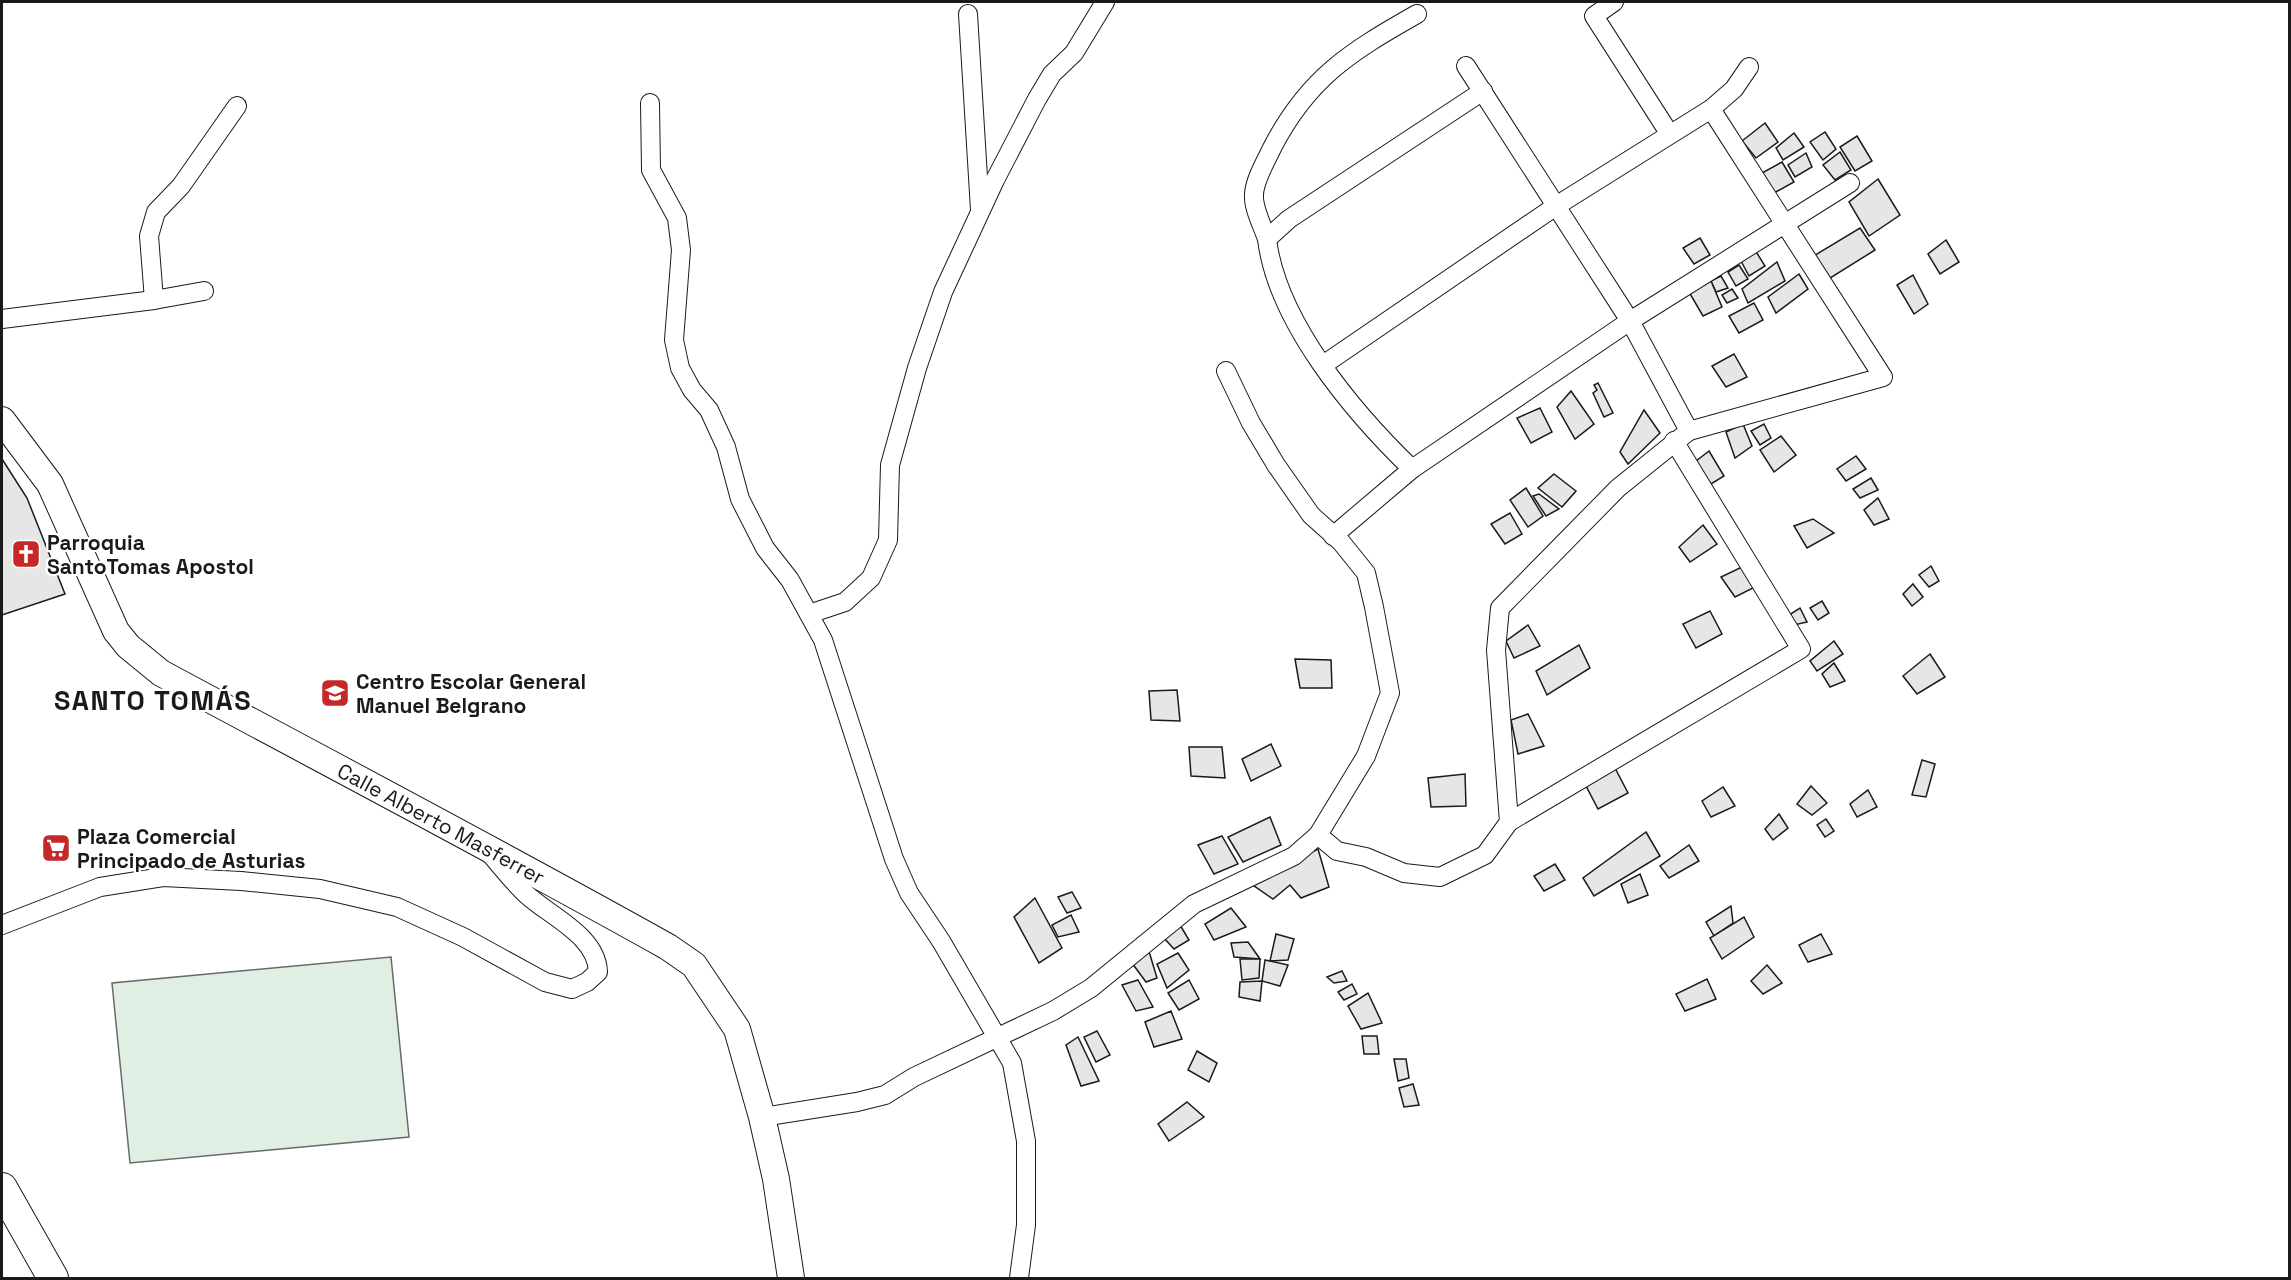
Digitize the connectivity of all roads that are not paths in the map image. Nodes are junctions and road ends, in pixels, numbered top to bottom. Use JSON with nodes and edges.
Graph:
{"nodes":[{"id":1,"x":1105,"y":2,"type":"edge"},
{"id":2,"x":1614,"y":2,"type":"edge"},
{"id":3,"x":968,"y":14,"type":"dead end"},
{"id":4,"x":1417,"y":14,"type":"dead end"},
{"id":5,"x":1466,"y":66,"type":"dead end"},
{"id":6,"x":1749,"y":67,"type":"dead end"},
{"id":7,"x":1483,"y":91,"type":"junction"},
{"id":8,"x":650,"y":103,"type":"dead end"},
{"id":9,"x":237,"y":106,"type":"dead end"},
{"id":10,"x":1711,"y":109,"type":"junction"},
{"id":11,"x":1669,"y":134,"type":"junction"},
{"id":12,"x":1850,"y":183,"type":"dead end"},
{"id":13,"x":1556,"y":206,"type":"junction"},
{"id":14,"x":981,"y":212,"type":"junction"},
{"id":15,"x":1784,"y":225,"type":"junction"},
{"id":16,"x":1267,"y":239,"type":"junction"},
{"id":17,"x":204,"y":291,"type":"dead end"},
{"id":18,"x":154,"y":300,"type":"junction"},
{"id":19,"x":2,"y":319,"type":"edge"},
{"id":20,"x":1630,"y":321,"type":"junction"},
{"id":21,"x":1323,"y":365,"type":"junction"},
{"id":22,"x":1226,"y":371,"type":"dead end"},
{"id":23,"x":2,"y":420,"type":"edge"},
{"id":24,"x":1682,"y":436,"type":"junction"},
{"id":25,"x":1412,"y":468,"type":"junction"},
{"id":26,"x":1333,"y":536,"type":"junction"},
{"id":27,"x":809,"y":614,"type":"junction"},
{"id":28,"x":1509,"y":822,"type":"junction"},
{"id":29,"x":1318,"y":835,"type":"junction"},
{"id":30,"x":479,"y":841,"type":"junction"},
{"id":31,"x":2,"y":925,"type":"edge"},
{"id":32,"x":998,"y":1039,"type":"junction"},
{"id":33,"x":762,"y":1117,"type":"junction"},
{"id":34,"x":2,"y":1188,"type":"edge"},
{"id":35,"x":53,"y":1278,"type":"edge"},
{"id":36,"x":791,"y":1278,"type":"edge"},
{"id":37,"x":1019,"y":1278,"type":"edge"}],
"edges":[{"from":1,"to":14,"type":"street"},
{"from":2,"to":11,"type":"street"},
{"from":3,"to":14,"type":"street"},
{"from":4,"to":16,"type":"street"},
{"from":5,"to":7,"type":"street"},
{"from":6,"to":10,"type":"street"},
{"from":7,"to":13,"type":"street"},
{"from":7,"to":16,"type":"street"},
{"from":8,"to":27,"type":"street"},
{"from":9,"to":18,"type":"street"},
{"from":10,"to":11,"type":"street"},
{"from":10,"to":15,"type":"street"},
{"from":11,"to":13,"type":"street"},
{"from":12,"to":15,"type":"street"},
{"from":13,"to":20,"type":"street"},
{"from":13,"to":21,"type":"street"},
{"from":14,"to":27,"type":"street"},
{"from":15,"to":20,"type":"street"},
{"from":15,"to":24,"type":"street"},
{"from":16,"to":21,"type":"street"},
{"from":17,"to":18,"type":"street"},
{"from":18,"to":19,"type":"street"},
{"from":20,"to":24,"type":"street"},
{"from":20,"to":25,"type":"street"},
{"from":21,"to":25,"type":"street"},
{"from":22,"to":26,"type":"street"},
{"from":23,"to":30,"type":"main road","name":"Calle Alberto Masferrer"},
{"from":24,"to":28,"type":"street"},
{"from":24,"to":28,"type":"street"},
{"from":25,"to":26,"type":"street"},
{"from":26,"to":29,"type":"street"},
{"from":27,"to":32,"type":"street"},
{"from":28,"to":29,"type":"street"},
{"from":29,"to":32,"type":"street"},
{"from":30,"to":31,"type":"street"},
{"from":30,"to":33,"type":"main road","name":"Calle Alberto Masferrer"},
{"from":32,"to":33,"type":"street"},
{"from":32,"to":37,"type":"street"},
{"from":33,"to":36,"type":"main road","name":"Calle Alberto Masferrer"},
{"from":34,"to":35,"type":"highway"}]}
